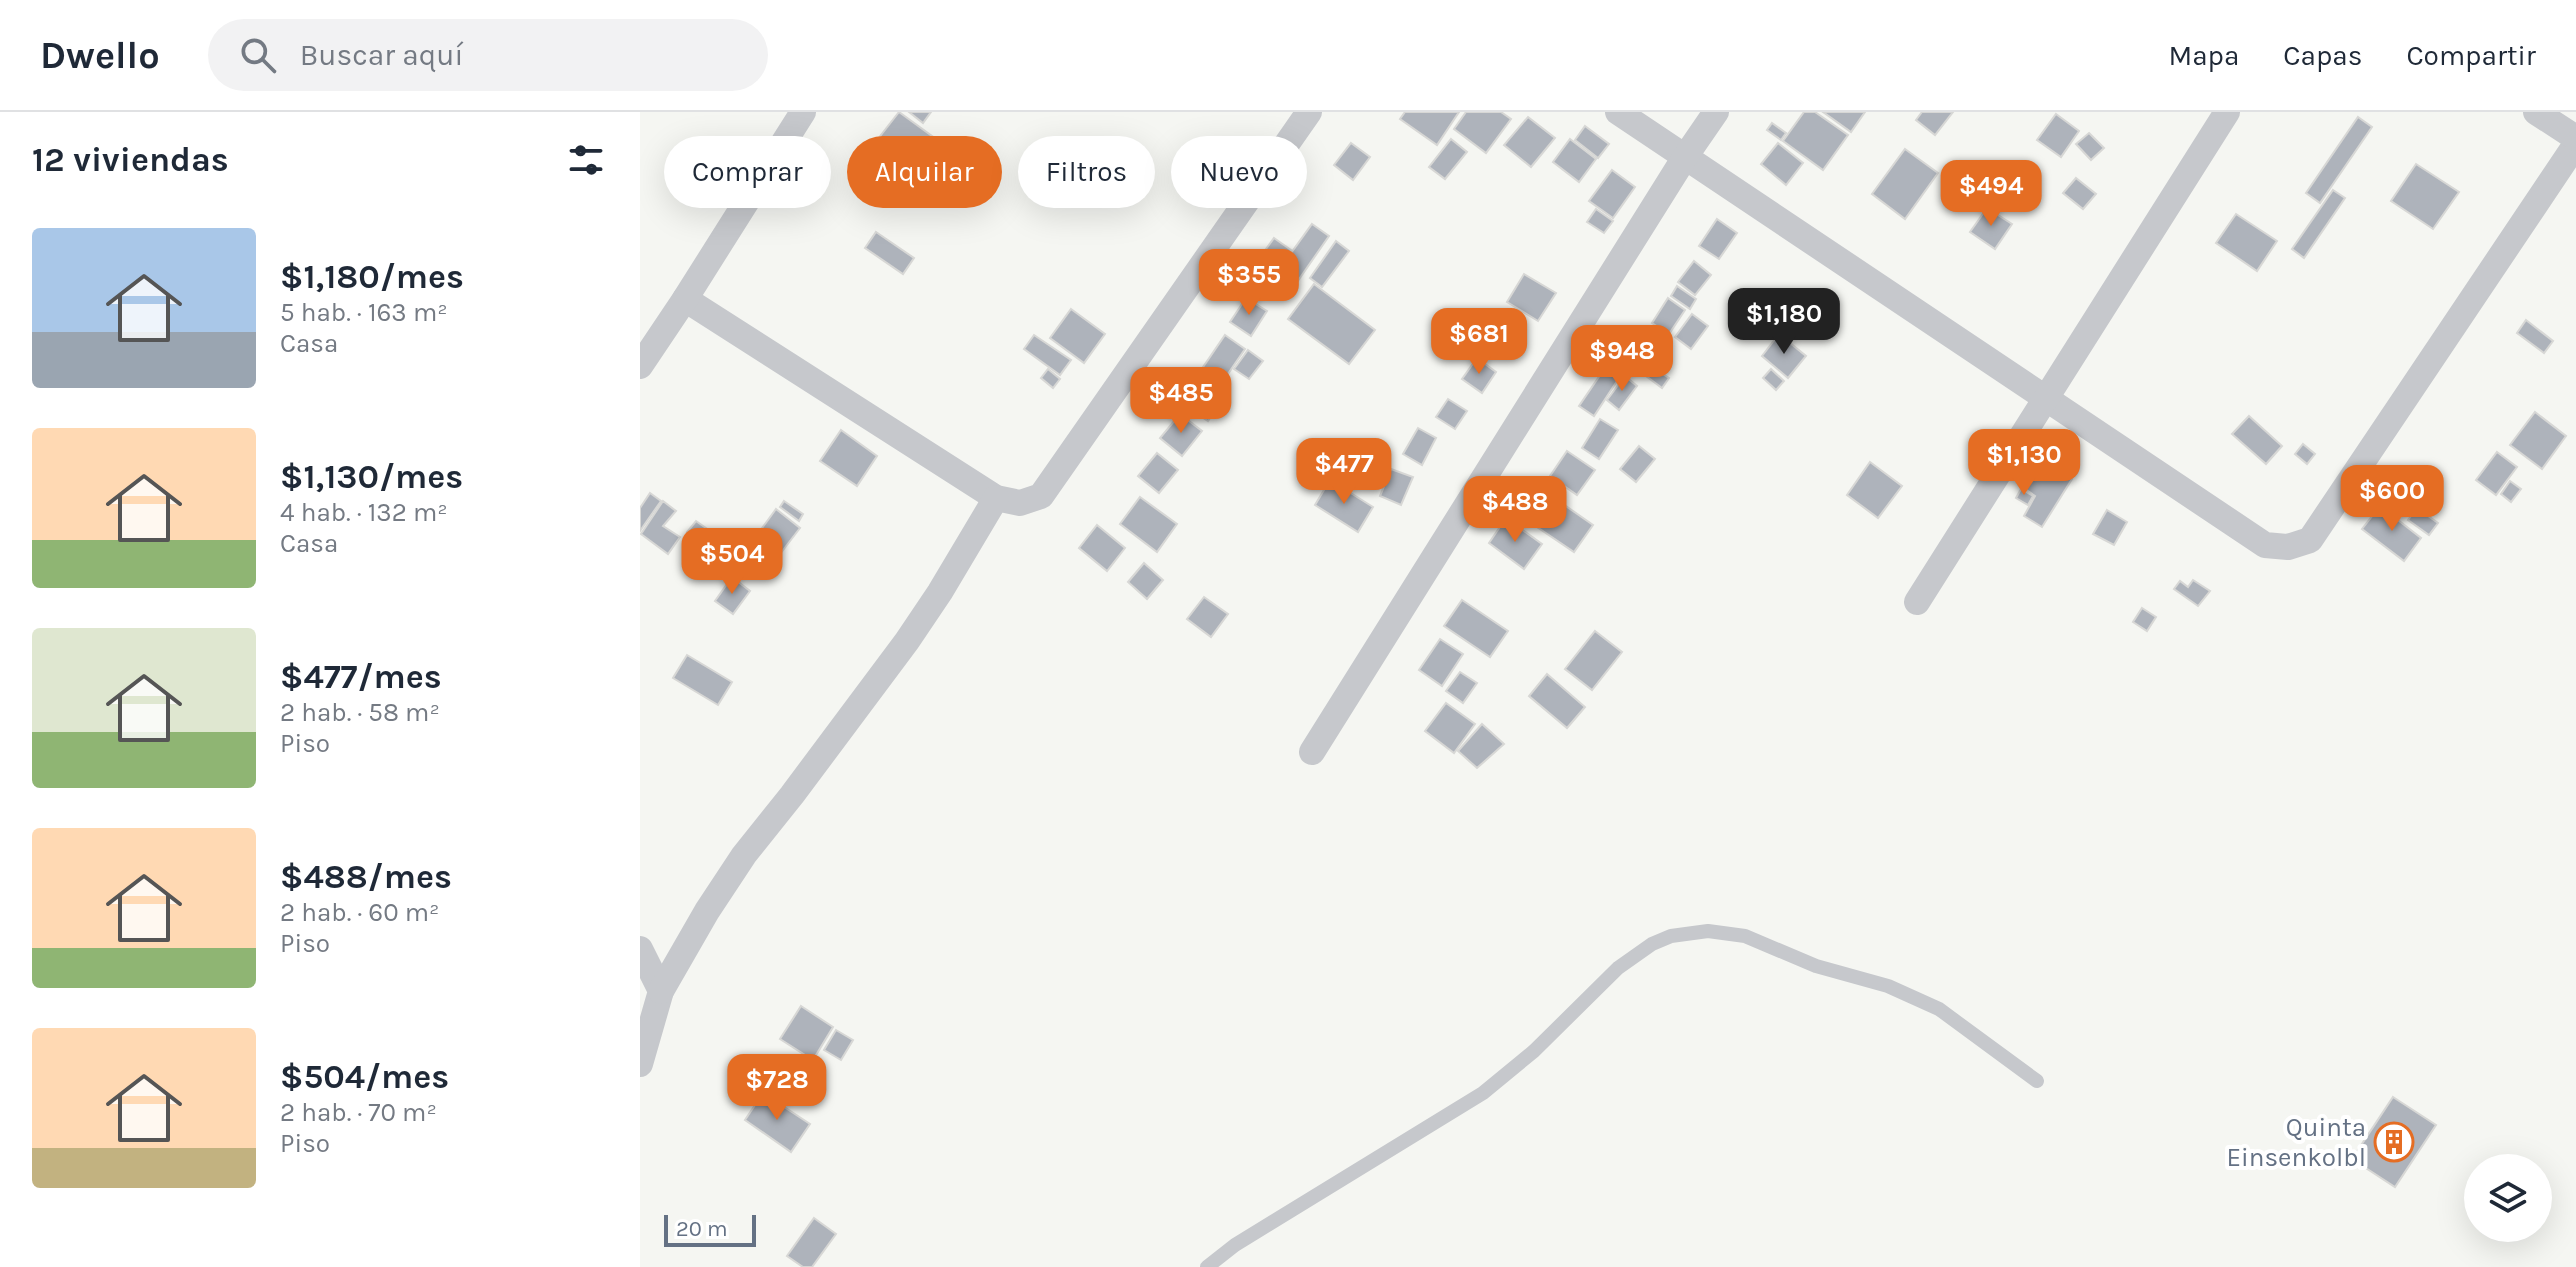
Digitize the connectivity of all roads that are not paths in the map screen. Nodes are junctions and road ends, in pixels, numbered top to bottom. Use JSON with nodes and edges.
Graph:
{"nodes":[{"id":1,"x":803,"y":112,"type":"edge"},
{"id":2,"x":1309,"y":112,"type":"edge"},
{"id":3,"x":1618,"y":112,"type":"edge"},
{"id":4,"x":1716,"y":112,"type":"edge"},
{"id":5,"x":2227,"y":112,"type":"edge"},
{"id":6,"x":2536,"y":112,"type":"edge"},
{"id":7,"x":2576,"y":141,"type":"edge"},
{"id":8,"x":1685,"y":157,"type":"junction"},
{"id":9,"x":685,"y":299,"type":"junction"},
{"id":10,"x":640,"y":366,"type":"edge"},
{"id":11,"x":2046,"y":398,"type":"junction"},
{"id":12,"x":996,"y":498,"type":"junction"},
{"id":13,"x":1917,"y":602,"type":"dead end"},
{"id":14,"x":1312,"y":752,"type":"dead end"},
{"id":15,"x":640,"y":949,"type":"edge"},
{"id":16,"x":661,"y":991,"type":"junction"},
{"id":17,"x":640,"y":1064,"type":"edge"},
{"id":18,"x":2037,"y":1081,"type":"dead end"},
{"id":19,"x":1207,"y":1267,"type":"edge"}],
"edges":[{"from":1,"to":9,"type":"street"},
{"from":2,"to":12,"type":"street"},
{"from":3,"to":8,"type":"street"},
{"from":4,"to":8,"type":"street"},
{"from":5,"to":11,"type":"street"},
{"from":6,"to":7,"type":"street"},
{"from":7,"to":11,"type":"street"},
{"from":8,"to":11,"type":"street"},
{"from":8,"to":14,"type":"street"},
{"from":9,"to":10,"type":"street"},
{"from":9,"to":12,"type":"street"},
{"from":11,"to":13,"type":"street"},
{"from":12,"to":16,"type":"street"},
{"from":15,"to":16,"type":"street"},
{"from":16,"to":17,"type":"street"},
{"from":18,"to":19,"type":"lane"}]}
